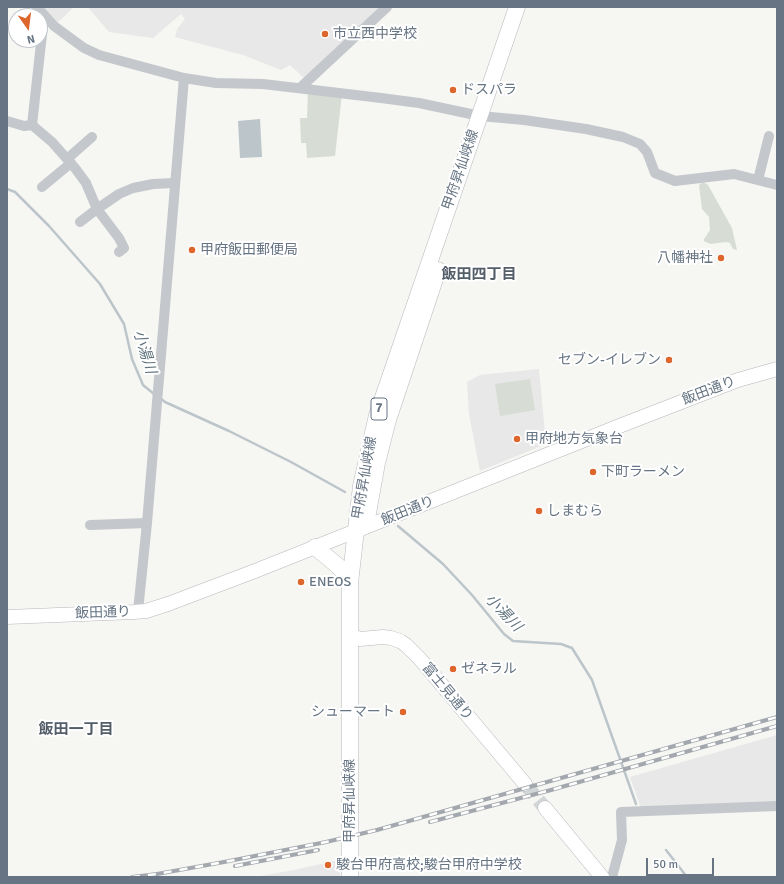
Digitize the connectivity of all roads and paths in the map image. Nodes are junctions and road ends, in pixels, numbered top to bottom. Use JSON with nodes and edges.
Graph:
{"nodes":[{"id":1,"x":387,"y":7,"type":"edge"},
{"id":2,"x":517,"y":7,"type":"edge"},
{"id":3,"x":528,"y":7,"type":"edge"},
{"id":4,"x":48,"y":20,"type":"edge"},
{"id":5,"x":40,"y":48,"type":"edge"},
{"id":6,"x":184,"y":78,"type":"junction"},
{"id":7,"x":300,"y":88,"type":"junction"},
{"id":8,"x":485,"y":116,"type":"junction"},
{"id":9,"x":7,"y":121,"type":"edge"},
{"id":10,"x":32,"y":125,"type":"junction"},
{"id":11,"x":769,"y":136,"type":"dead end"},
{"id":12,"x":92,"y":137,"type":"dead end"},
{"id":13,"x":69,"y":161,"type":"junction"},
{"id":14,"x":758,"y":180,"type":"junction"},
{"id":15,"x":175,"y":183,"type":"junction"},
{"id":16,"x":777,"y":185,"type":"edge"},
{"id":17,"x":42,"y":187,"type":"dead end"},
{"id":18,"x":97,"y":209,"type":"junction"},
{"id":19,"x":80,"y":222,"type":"dead end"},
{"id":20,"x":119,"y":252,"type":"dead end"},
{"id":21,"x":777,"y":369,"type":"edge"},
{"id":22,"x":147,"y":523,"type":"junction"},
{"id":23,"x":90,"y":525,"type":"dead end"},
{"id":24,"x":360,"y":529,"type":"junction"},
{"id":25,"x":315,"y":547,"type":"junction"},
{"id":26,"x":350,"y":583,"type":"junction"},
{"id":27,"x":138,"y":611,"type":"junction"},
{"id":28,"x":7,"y":617,"type":"edge"},
{"id":29,"x":355,"y":637,"type":"junction"},
{"id":30,"x":525,"y":784,"type":"tunnel mouth"},
{"id":31,"x":777,"y":806,"type":"edge"},
{"id":32,"x":545,"y":808,"type":"tunnel mouth"},
{"id":33,"x":350,"y":877,"type":"edge"},
{"id":34,"x":361,"y":877,"type":"edge"},
{"id":35,"x":602,"y":877,"type":"edge"},
{"id":36,"x":612,"y":877,"type":"edge"}],
"edges":[{"from":1,"to":7,"type":"street"},
{"from":2,"to":8,"type":"main road","name":"甲府昇仙峡線","number":"7"},
{"from":3,"to":8,"type":"main road","name":"甲府昇仙峡線","number":"7"},
{"from":4,"to":6,"type":"street"},
{"from":5,"to":10,"type":"street"},
{"from":6,"to":7,"type":"street"},
{"from":6,"to":15,"type":"street"},
{"from":7,"to":8,"type":"street"},
{"from":8,"to":14,"type":"street"},
{"from":8,"to":24,"type":"main road","name":"甲府昇仙峡線","number":"7"},
{"from":9,"to":10,"type":"street"},
{"from":10,"to":13,"type":"street"},
{"from":11,"to":14,"type":"street"},
{"from":12,"to":13,"type":"street"},
{"from":13,"to":17,"type":"street"},
{"from":13,"to":18,"type":"street"},
{"from":14,"to":16,"type":"street"},
{"from":15,"to":18,"type":"street"},
{"from":15,"to":22,"type":"street"},
{"from":18,"to":19,"type":"street"},
{"from":18,"to":20,"type":"street"},
{"from":21,"to":24,"type":"main road","name":"飯田通り"},
{"from":22,"to":23,"type":"street"},
{"from":22,"to":27,"type":"street"},
{"from":24,"to":25,"type":"main road","name":"飯田通り"},
{"from":24,"to":26,"type":"main road","name":"甲府昇仙峡線","number":"7"},
{"from":24,"to":29,"type":"main road","name":"甲府昇仙峡線","number":"7"},
{"from":25,"to":26,"type":"main road"},
{"from":25,"to":27,"type":"main road","name":"飯田通り"},
{"from":26,"to":29,"type":"main road","name":"甲府昇仙峡線","number":"7"},
{"from":27,"to":28,"type":"main road","name":"飯田通り"},
{"from":29,"to":30,"type":"main road","name":"富士見通り"},
{"from":29,"to":33,"type":"main road","name":"甲府昇仙峡線","number":"7"},
{"from":29,"to":34,"type":"main road","name":"甲府昇仙峡線","number":"7"},
{"from":31,"to":36,"type":"street"},
{"from":32,"to":35,"type":"main road"}]}
